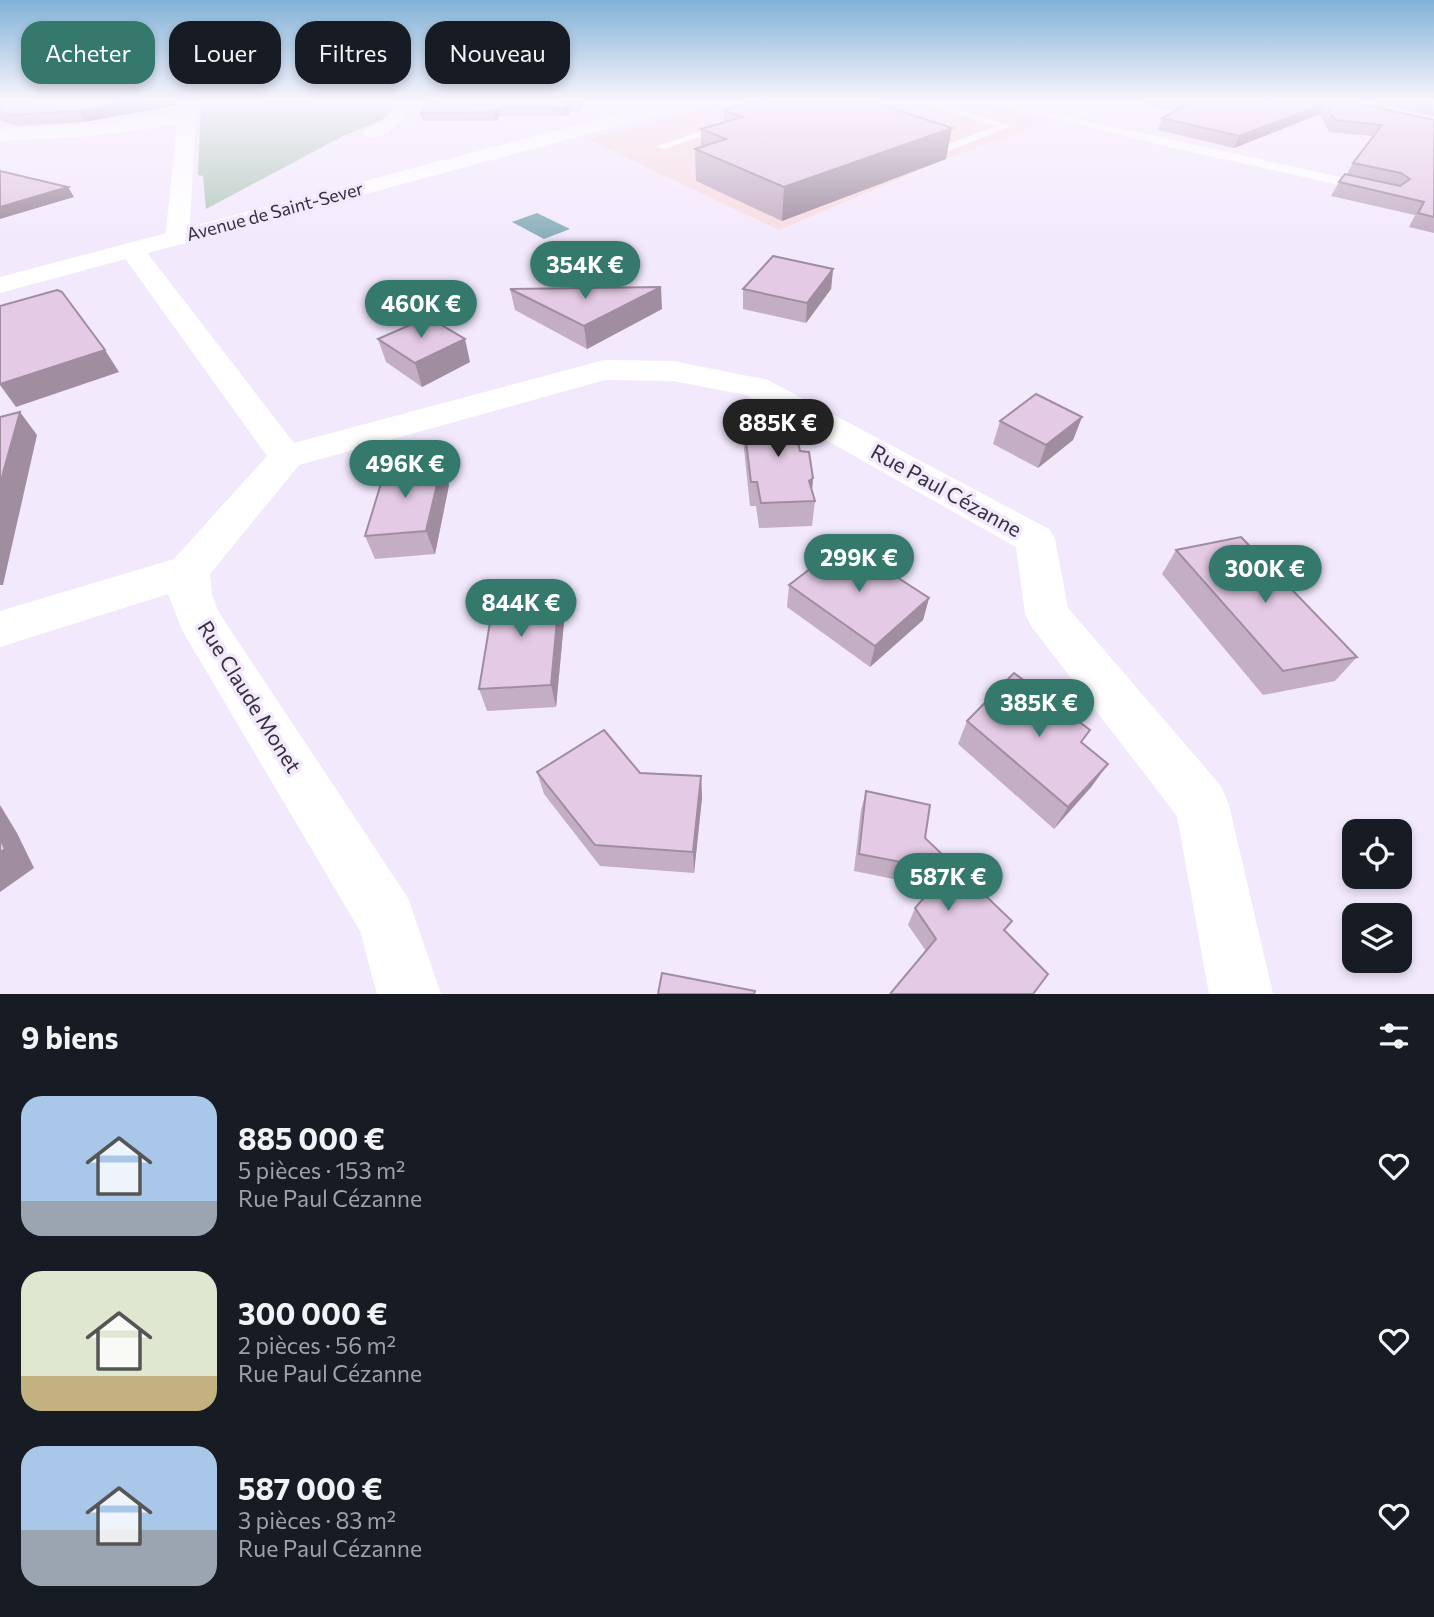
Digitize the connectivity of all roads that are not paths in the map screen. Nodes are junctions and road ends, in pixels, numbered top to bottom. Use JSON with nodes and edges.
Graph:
{"nodes":[{"id":1,"x":184,"y":147,"type":"edge"},
{"id":2,"x":521,"y":147,"type":"edge"},
{"id":3,"x":1191,"y":147,"type":"edge"},
{"id":4,"x":1380,"y":190,"type":"edge"},
{"id":5,"x":177,"y":238,"type":"junction"},
{"id":6,"x":132,"y":250,"type":"junction"},
{"id":7,"x":0,"y":285,"type":"edge"},
{"id":8,"x":286,"y":457,"type":"junction"},
{"id":9,"x":189,"y":571,"type":"junction"},
{"id":10,"x":0,"y":629,"type":"edge"},
{"id":11,"x":409,"y":994,"type":"edge"},
{"id":12,"x":1241,"y":994,"type":"edge"}],
"edges":[{"from":1,"to":5,"type":"street"},
{"from":2,"to":5,"type":"street","name":"Avenue de Saint-Sever"},
{"from":3,"to":4,"type":"lane"},
{"from":5,"to":6,"type":"street","name":"Avenue de Saint-Sever"},
{"from":6,"to":7,"type":"street","name":"Avenue de Saint-Sever"},
{"from":6,"to":8,"type":"street"},
{"from":8,"to":9,"type":"street"},
{"from":8,"to":12,"type":"street","name":"Rue Paul Cézanne"},
{"from":9,"to":10,"type":"street"},
{"from":9,"to":11,"type":"street","name":"Rue Claude Monet"}]}
